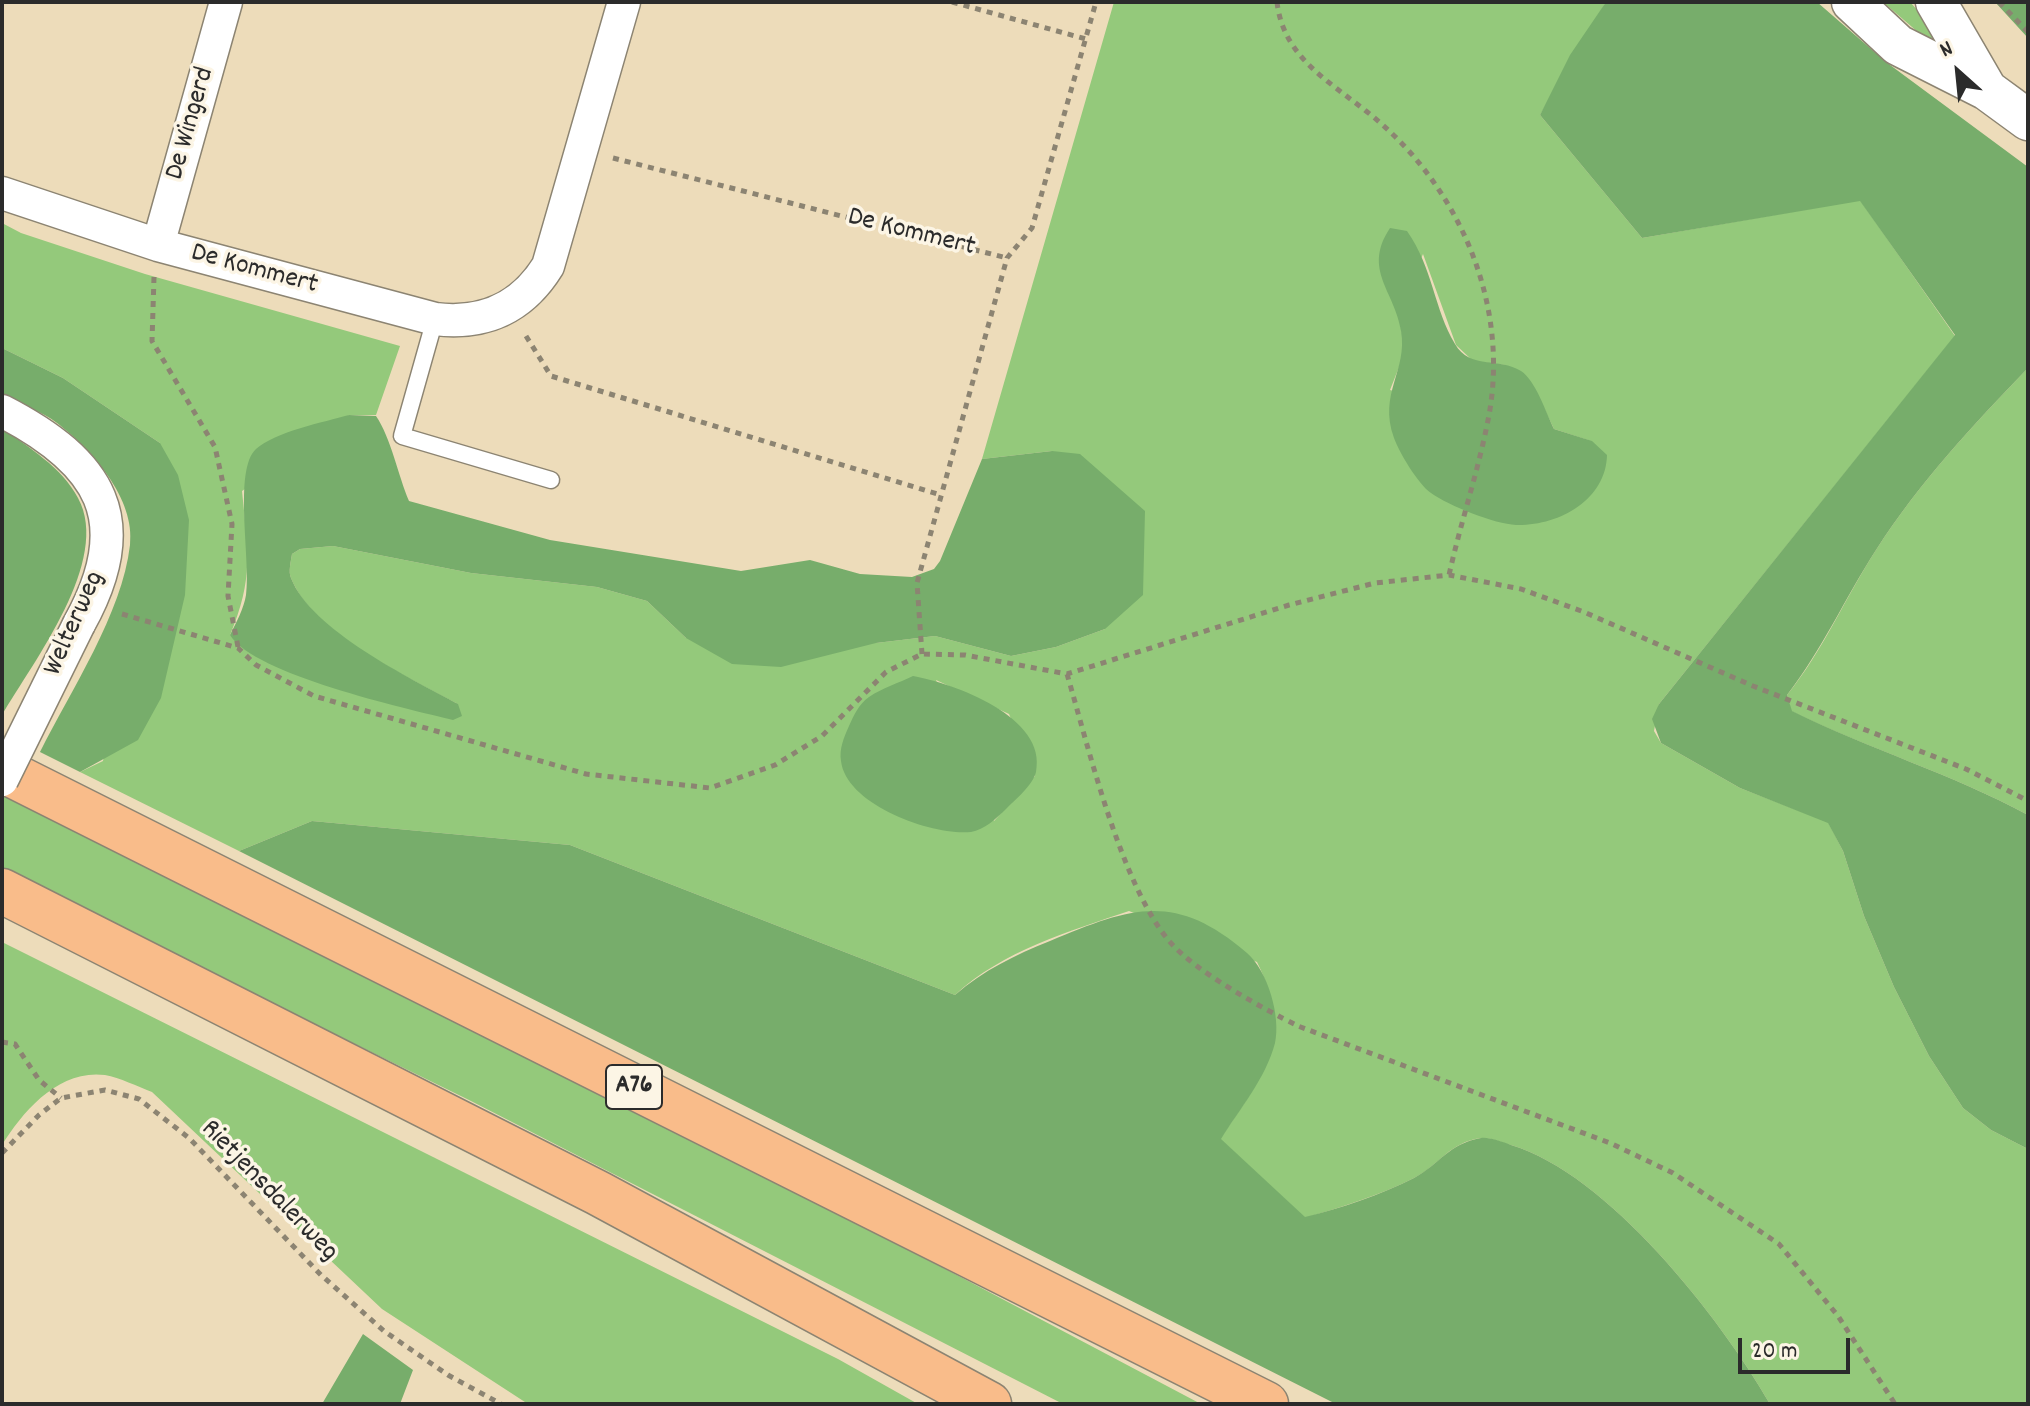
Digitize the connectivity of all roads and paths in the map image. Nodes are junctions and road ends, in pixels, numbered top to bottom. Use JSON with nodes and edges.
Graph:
{"nodes":[{"id":1,"x":226,"y":2,"type":"edge"},
{"id":2,"x":624,"y":2,"type":"edge"},
{"id":3,"x":952,"y":2,"type":"edge"},
{"id":4,"x":1096,"y":2,"type":"edge"},
{"id":5,"x":1277,"y":2,"type":"edge"},
{"id":6,"x":1852,"y":2,"type":"edge"},
{"id":7,"x":1936,"y":2,"type":"edge"},
{"id":8,"x":1999,"y":2,"type":"edge"},
{"id":9,"x":2028,"y":32,"type":"edge"},
{"id":10,"x":1086,"y":39,"type":"junction"},
{"id":11,"x":1987,"y":90,"type":"junction"},
{"id":12,"x":2028,"y":120,"type":"edge"},
{"id":13,"x":583,"y":151,"type":"junction"},
{"id":14,"x":2,"y":193,"type":"edge"},
{"id":15,"x":158,"y":245,"type":"junction"},
{"id":16,"x":1007,"y":258,"type":"junction"},
{"id":17,"x":509,"y":308,"type":"junction"},
{"id":18,"x":435,"y":319,"type":"junction"},
{"id":19,"x":2,"y":411,"type":"edge"},
{"id":20,"x":551,"y":480,"type":"dead end"},
{"id":21,"x":941,"y":495,"type":"junction"},
{"id":22,"x":1449,"y":575,"type":"junction"},
{"id":23,"x":126,"y":616,"type":"dead end"},
{"id":24,"x":238,"y":648,"type":"junction"},
{"id":25,"x":922,"y":654,"type":"junction"},
{"id":26,"x":1067,"y":674,"type":"junction"},
{"id":27,"x":2,"y":770,"type":"edge"},
{"id":28,"x":2,"y":780,"type":"edge"},
{"id":29,"x":2028,"y":801,"type":"edge"},
{"id":30,"x":2,"y":891,"type":"edge"},
{"id":31,"x":2,"y":1042,"type":"edge"},
{"id":32,"x":61,"y":1098,"type":"junction"},
{"id":33,"x":2,"y":1153,"type":"edge"},
{"id":34,"x":501,"y":1404,"type":"edge"},
{"id":35,"x":989,"y":1404,"type":"edge"},
{"id":36,"x":1266,"y":1404,"type":"edge"},
{"id":37,"x":1895,"y":1404,"type":"edge"}],
"edges":[{"from":1,"to":15,"type":"street","name":"De Wingerd"},
{"from":2,"to":13,"type":"street","name":"De Kommert"},
{"from":3,"to":10,"type":"path"},
{"from":4,"to":10,"type":"path","name":"De Kommert"},
{"from":5,"to":22,"type":"path"},
{"from":6,"to":11,"type":"street"},
{"from":7,"to":11,"type":"street"},
{"from":8,"to":9,"type":"path"},
{"from":10,"to":16,"type":"path","name":"De Kommert"},
{"from":11,"to":12,"type":"street"},
{"from":13,"to":16,"type":"path","name":"De Kommert"},
{"from":13,"to":17,"type":"street","name":"De Kommert"},
{"from":14,"to":15,"type":"street","name":"De Kommert"},
{"from":15,"to":18,"type":"street","name":"De Kommert"},
{"from":15,"to":24,"type":"path"},
{"from":16,"to":21,"type":"path","name":"De Kommert"},
{"from":17,"to":18,"type":"street","name":"De Kommert"},
{"from":17,"to":21,"type":"path"},
{"from":18,"to":20,"type":"lane"},
{"from":19,"to":28,"type":"street","name":"Welterweg","bridge":true},
{"from":21,"to":25,"type":"path","name":"De Kommert"},
{"from":22,"to":26,"type":"path"},
{"from":22,"to":29,"type":"path"},
{"from":23,"to":24,"type":"path"},
{"from":24,"to":25,"type":"path"},
{"from":25,"to":26,"type":"path"},
{"from":26,"to":37,"type":"path"},
{"from":27,"to":36,"type":"highway","number":"A76"},
{"from":30,"to":35,"type":"highway"},
{"from":31,"to":32,"type":"path"},
{"from":32,"to":33,"type":"path","name":"Rietjensdalerweg"},
{"from":32,"to":34,"type":"path","name":"Rietjensdalerweg"}]}
